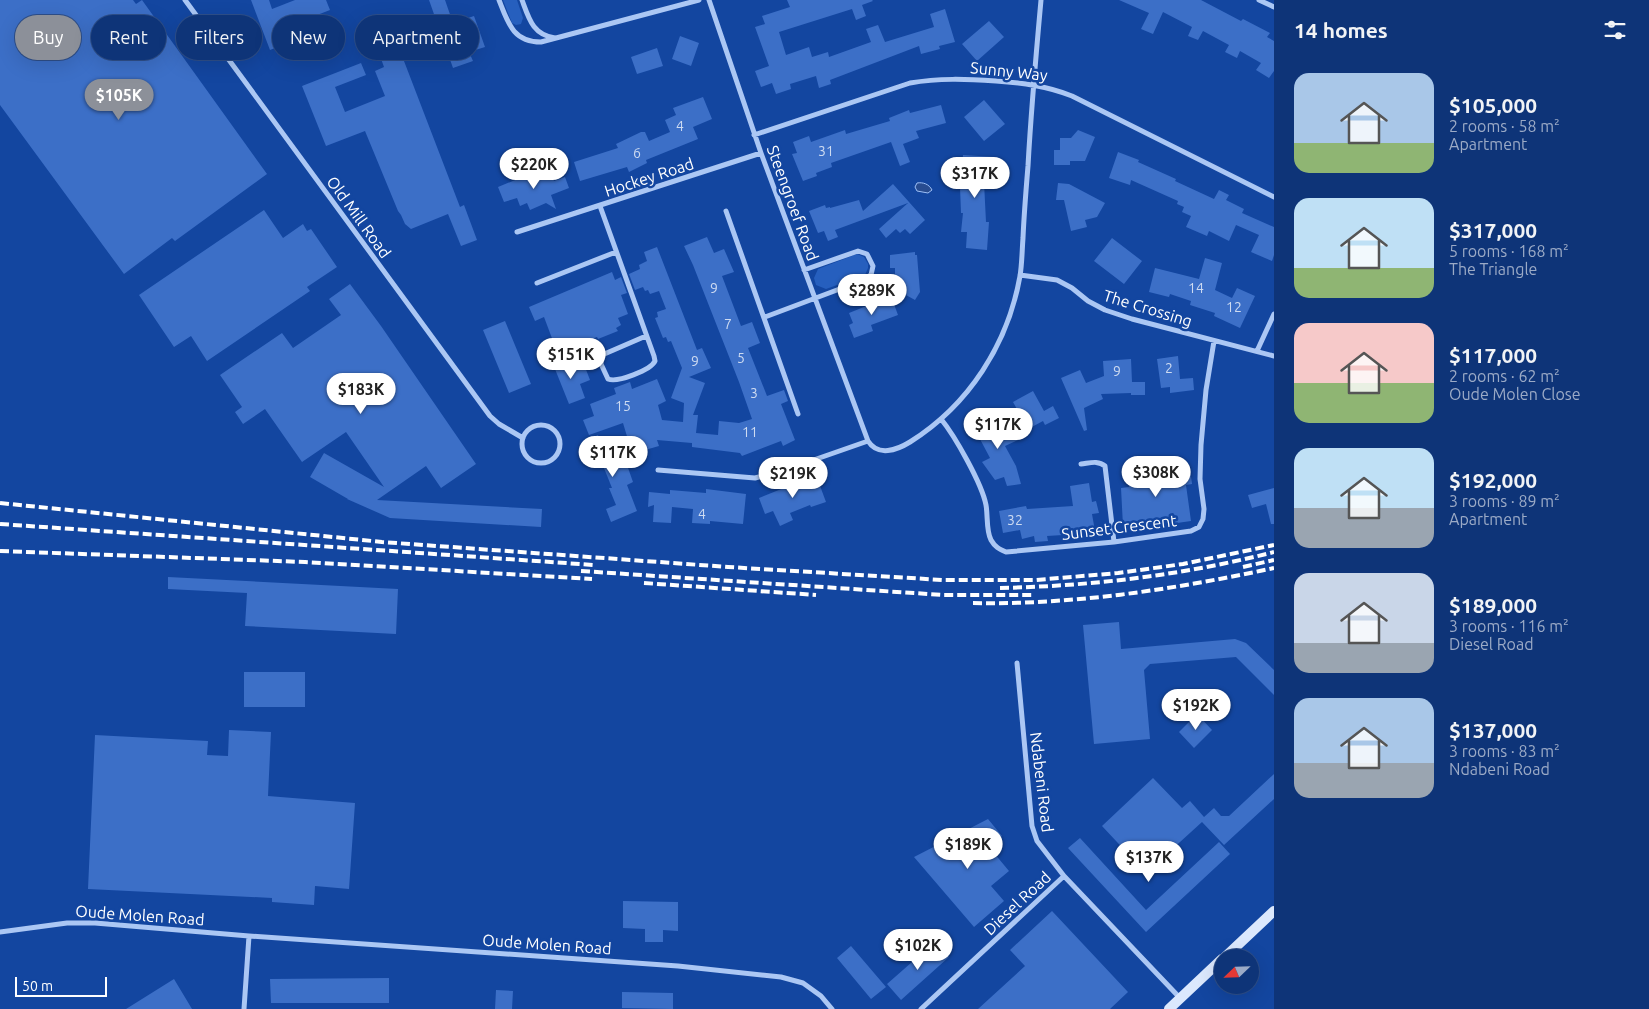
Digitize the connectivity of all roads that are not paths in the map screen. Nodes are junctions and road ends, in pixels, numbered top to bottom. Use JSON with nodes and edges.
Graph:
{"nodes":[{"id":1,"x":184,"y":0,"type":"edge"},
{"id":2,"x":499,"y":0,"type":"edge"},
{"id":3,"x":522,"y":0,"type":"edge"},
{"id":4,"x":699,"y":0,"type":"edge"},
{"id":5,"x":709,"y":0,"type":"edge"},
{"id":6,"x":1041,"y":0,"type":"edge"},
{"id":7,"x":1259,"y":0,"type":"edge"},
{"id":8,"x":1274,"y":7,"type":"edge"},
{"id":9,"x":558,"y":38,"type":"junction"},
{"id":10,"x":1033,"y":84,"type":"junction"},
{"id":11,"x":754,"y":134,"type":"junction"},
{"id":12,"x":761,"y":153,"type":"junction"},
{"id":13,"x":1274,"y":197,"type":"edge"},
{"id":14,"x":600,"y":206,"type":"junction"},
{"id":15,"x":726,"y":211,"type":"dead end"},
{"id":16,"x":517,"y":232,"type":"dead end"},
{"id":17,"x":616,"y":252,"type":"junction"},
{"id":18,"x":804,"y":270,"type":"junction"},
{"id":19,"x":1020,"y":275,"type":"junction"},
{"id":20,"x":537,"y":283,"type":"dead end"},
{"id":21,"x":815,"y":298,"type":"junction"},
{"id":22,"x":1274,"y":314,"type":"edge"},
{"id":23,"x":765,"y":317,"type":"junction"},
{"id":24,"x":646,"y":336,"type":"junction"},
{"id":25,"x":1214,"y":341,"type":"junction"},
{"id":26,"x":1257,"y":351,"type":"junction"},
{"id":27,"x":1274,"y":356,"type":"edge"},
{"id":28,"x":798,"y":414,"type":"dead end"},
{"id":29,"x":941,"y":419,"type":"junction"},
{"id":30,"x":523,"y":438,"type":"junction"},
{"id":31,"x":868,"y":441,"type":"junction"},
{"id":32,"x":1081,"y":464,"type":"dead end"},
{"id":33,"x":658,"y":470,"type":"dead end"},
{"id":34,"x":1114,"y":542,"type":"junction"},
{"id":35,"x":1017,"y":663,"type":"dead end"},
{"id":36,"x":1064,"y":876,"type":"junction"},
{"id":37,"x":1274,"y":911,"type":"edge"},
{"id":38,"x":0,"y":932,"type":"edge"},
{"id":39,"x":249,"y":936,"type":"junction"},
{"id":40,"x":1233,"y":949,"type":"edge"},
{"id":41,"x":1214,"y":966,"type":"edge"},
{"id":42,"x":1180,"y":998,"type":"junction"},
{"id":43,"x":244,"y":1009,"type":"edge"},
{"id":44,"x":832,"y":1009,"type":"edge"},
{"id":45,"x":921,"y":1009,"type":"edge"},
{"id":46,"x":1169,"y":1009,"type":"edge"}],
"edges":[{"from":1,"to":30,"type":"street","name":"Old Mill Road"},
{"from":2,"to":9,"type":"street"},
{"from":3,"to":9,"type":"street"},
{"from":4,"to":9,"type":"street"},
{"from":5,"to":11,"type":"street","name":"Steengroef Road"},
{"from":6,"to":10,"type":"street"},
{"from":7,"to":8,"type":"street"},
{"from":10,"to":11,"type":"street","name":"Sunny Way"},
{"from":10,"to":13,"type":"street","name":"Sunny Way"},
{"from":10,"to":19,"type":"street"},
{"from":11,"to":12,"type":"street","name":"Steengroef Road"},
{"from":12,"to":14,"type":"street","name":"Hockey Road"},
{"from":12,"to":18,"type":"street","name":"Steengroef Road"},
{"from":14,"to":16,"type":"street","name":"Hockey Road"},
{"from":14,"to":17,"type":"street"},
{"from":15,"to":23,"type":"street"},
{"from":17,"to":20,"type":"street"},
{"from":17,"to":24,"type":"street"},
{"from":18,"to":21,"type":"street","name":"Steengroef Road"},
{"from":18,"to":21,"type":"street"},
{"from":19,"to":25,"type":"street","name":"The Crossing"},
{"from":19,"to":29,"type":"street"},
{"from":21,"to":23,"type":"street"},
{"from":21,"to":31,"type":"street","name":"Steengroef Road"},
{"from":22,"to":26,"type":"street"},
{"from":23,"to":28,"type":"street"},
{"from":24,"to":24,"type":"street"},
{"from":25,"to":26,"type":"street","name":"The Crossing"},
{"from":25,"to":34,"type":"street","name":"Sunset Crescent"},
{"from":26,"to":27,"type":"street","name":"The Crossing"},
{"from":29,"to":31,"type":"street"},
{"from":29,"to":34,"type":"street","name":"Sunset Crescent"},
{"from":30,"to":30,"type":"street"},
{"from":31,"to":33,"type":"street"},
{"from":32,"to":34,"type":"street"},
{"from":35,"to":36,"type":"street","name":"Ndabeni Road"},
{"from":36,"to":42,"type":"street","name":"Ndabeni Road"},
{"from":36,"to":45,"type":"street","name":"Diesel Road"},
{"from":37,"to":40,"type":"street"},
{"from":38,"to":39,"type":"street","name":"Oude Molen Road"},
{"from":39,"to":43,"type":"street"},
{"from":39,"to":44,"type":"street","name":"Oude Molen Road"},
{"from":41,"to":42,"type":"street"},
{"from":42,"to":46,"type":"street"}]}
